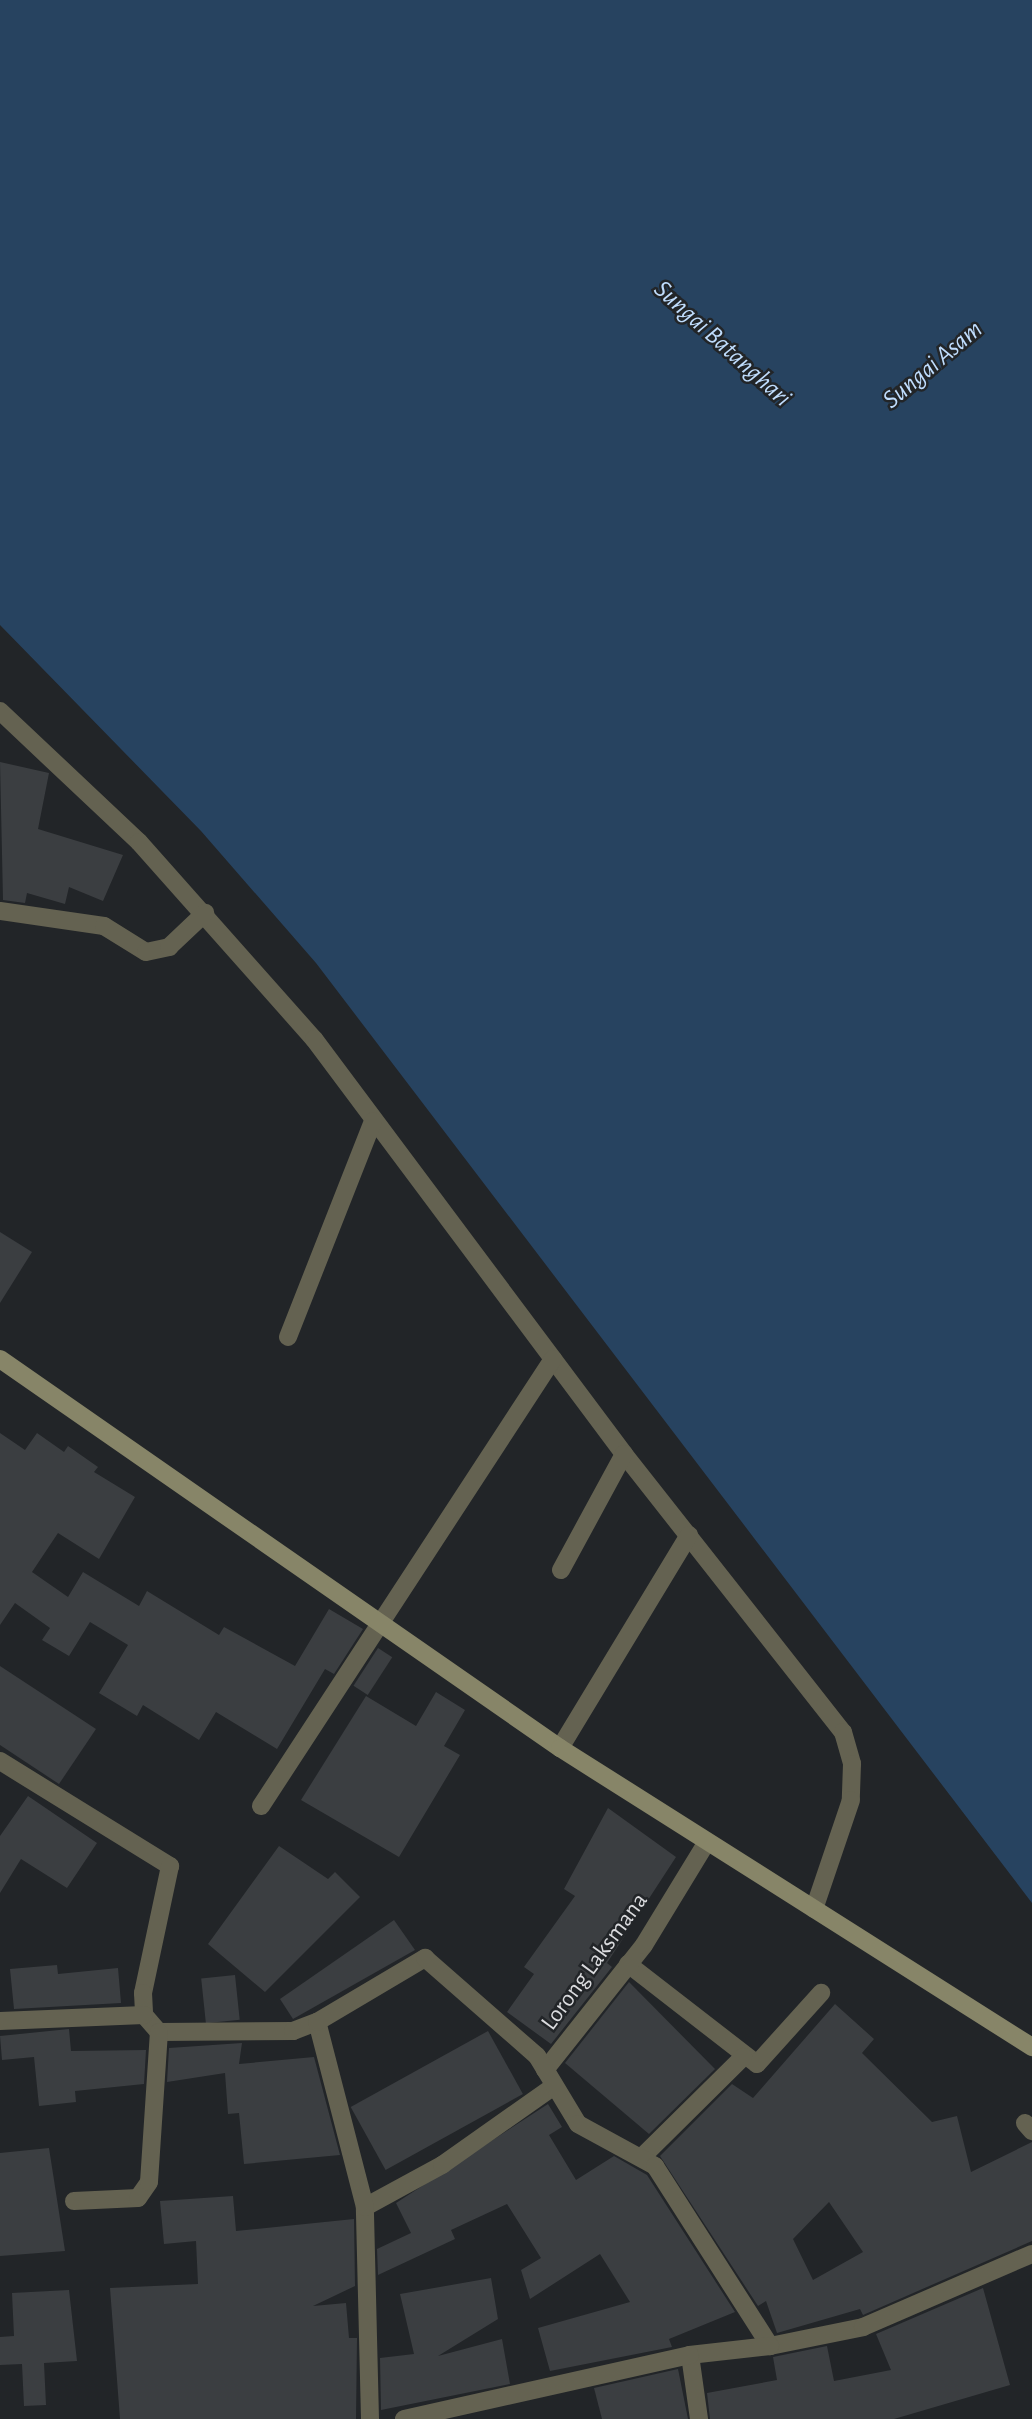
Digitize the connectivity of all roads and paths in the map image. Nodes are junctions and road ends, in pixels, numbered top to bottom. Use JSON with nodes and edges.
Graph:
{"nodes":[{"id":1,"x":0,"y":711,"type":"edge"},
{"id":2,"x":0,"y":911,"type":"edge"},
{"id":3,"x":205,"y":913,"type":"junction"},
{"id":4,"x":373,"y":1121,"type":"junction"},
{"id":5,"x":288,"y":1337,"type":"dead end"},
{"id":6,"x":0,"y":1359,"type":"edge"},
{"id":7,"x":553,"y":1359,"type":"junction"},
{"id":8,"x":624,"y":1454,"type":"junction"},
{"id":9,"x":689,"y":1535,"type":"junction"},
{"id":10,"x":561,"y":1570,"type":"dead end"},
{"id":11,"x":377,"y":1620,"type":"junction"},
{"id":12,"x":560,"y":1748,"type":"junction"},
{"id":13,"x":0,"y":1761,"type":"edge"},
{"id":14,"x":261,"y":1806,"type":"dead end"},
{"id":15,"x":705,"y":1845,"type":"junction"},
{"id":16,"x":814,"y":1909,"type":"junction"},
{"id":17,"x":628,"y":1964,"type":"junction"},
{"id":18,"x":821,"y":1993,"type":"dead end"},
{"id":19,"x":144,"y":2015,"type":"junction"},
{"id":20,"x":0,"y":2021,"type":"edge"},
{"id":21,"x":317,"y":2022,"type":"junction"},
{"id":22,"x":159,"y":2032,"type":"junction"},
{"id":23,"x":1032,"y":2047,"type":"edge"},
{"id":24,"x":743,"y":2057,"type":"junction"},
{"id":25,"x":545,"y":2070,"type":"junction"},
{"id":26,"x":554,"y":2086,"type":"junction"},
{"id":27,"x":643,"y":2156,"type":"junction"},
{"id":28,"x":74,"y":2200,"type":"dead end"},
{"id":29,"x":365,"y":2207,"type":"junction"},
{"id":30,"x":1032,"y":2254,"type":"edge"},
{"id":31,"x":770,"y":2346,"type":"junction"},
{"id":32,"x":690,"y":2355,"type":"junction"},
{"id":33,"x":370,"y":2419,"type":"edge"},
{"id":34,"x":404,"y":2419,"type":"edge"},
{"id":35,"x":699,"y":2419,"type":"edge"}],
"edges":[{"from":1,"to":3,"type":"street"},
{"from":2,"to":3,"type":"street"},
{"from":3,"to":4,"type":"street"},
{"from":4,"to":5,"type":"street"},
{"from":4,"to":7,"type":"street"},
{"from":6,"to":11,"type":"street"},
{"from":7,"to":8,"type":"street"},
{"from":7,"to":11,"type":"street"},
{"from":8,"to":9,"type":"street"},
{"from":8,"to":10,"type":"street"},
{"from":9,"to":12,"type":"street"},
{"from":9,"to":16,"type":"street"},
{"from":11,"to":12,"type":"street"},
{"from":11,"to":14,"type":"street"},
{"from":12,"to":15,"type":"street"},
{"from":13,"to":19,"type":"street"},
{"from":15,"to":16,"type":"street"},
{"from":15,"to":17,"type":"street","name":"Lorong Laksmana"},
{"from":16,"to":23,"type":"street"},
{"from":17,"to":24,"type":"street"},
{"from":17,"to":25,"type":"street","name":"Lorong Laksmana"},
{"from":18,"to":24,"type":"street"},
{"from":19,"to":20,"type":"street"},
{"from":19,"to":22,"type":"street"},
{"from":21,"to":22,"type":"street"},
{"from":21,"to":25,"type":"street"},
{"from":21,"to":29,"type":"street"},
{"from":22,"to":28,"type":"street"},
{"from":24,"to":27,"type":"street"},
{"from":25,"to":26,"type":"street"},
{"from":26,"to":27,"type":"street"},
{"from":26,"to":29,"type":"street"},
{"from":27,"to":31,"type":"street"},
{"from":29,"to":33,"type":"street"},
{"from":30,"to":31,"type":"street"},
{"from":31,"to":32,"type":"street"},
{"from":32,"to":34,"type":"street"},
{"from":32,"to":35,"type":"street"}]}
